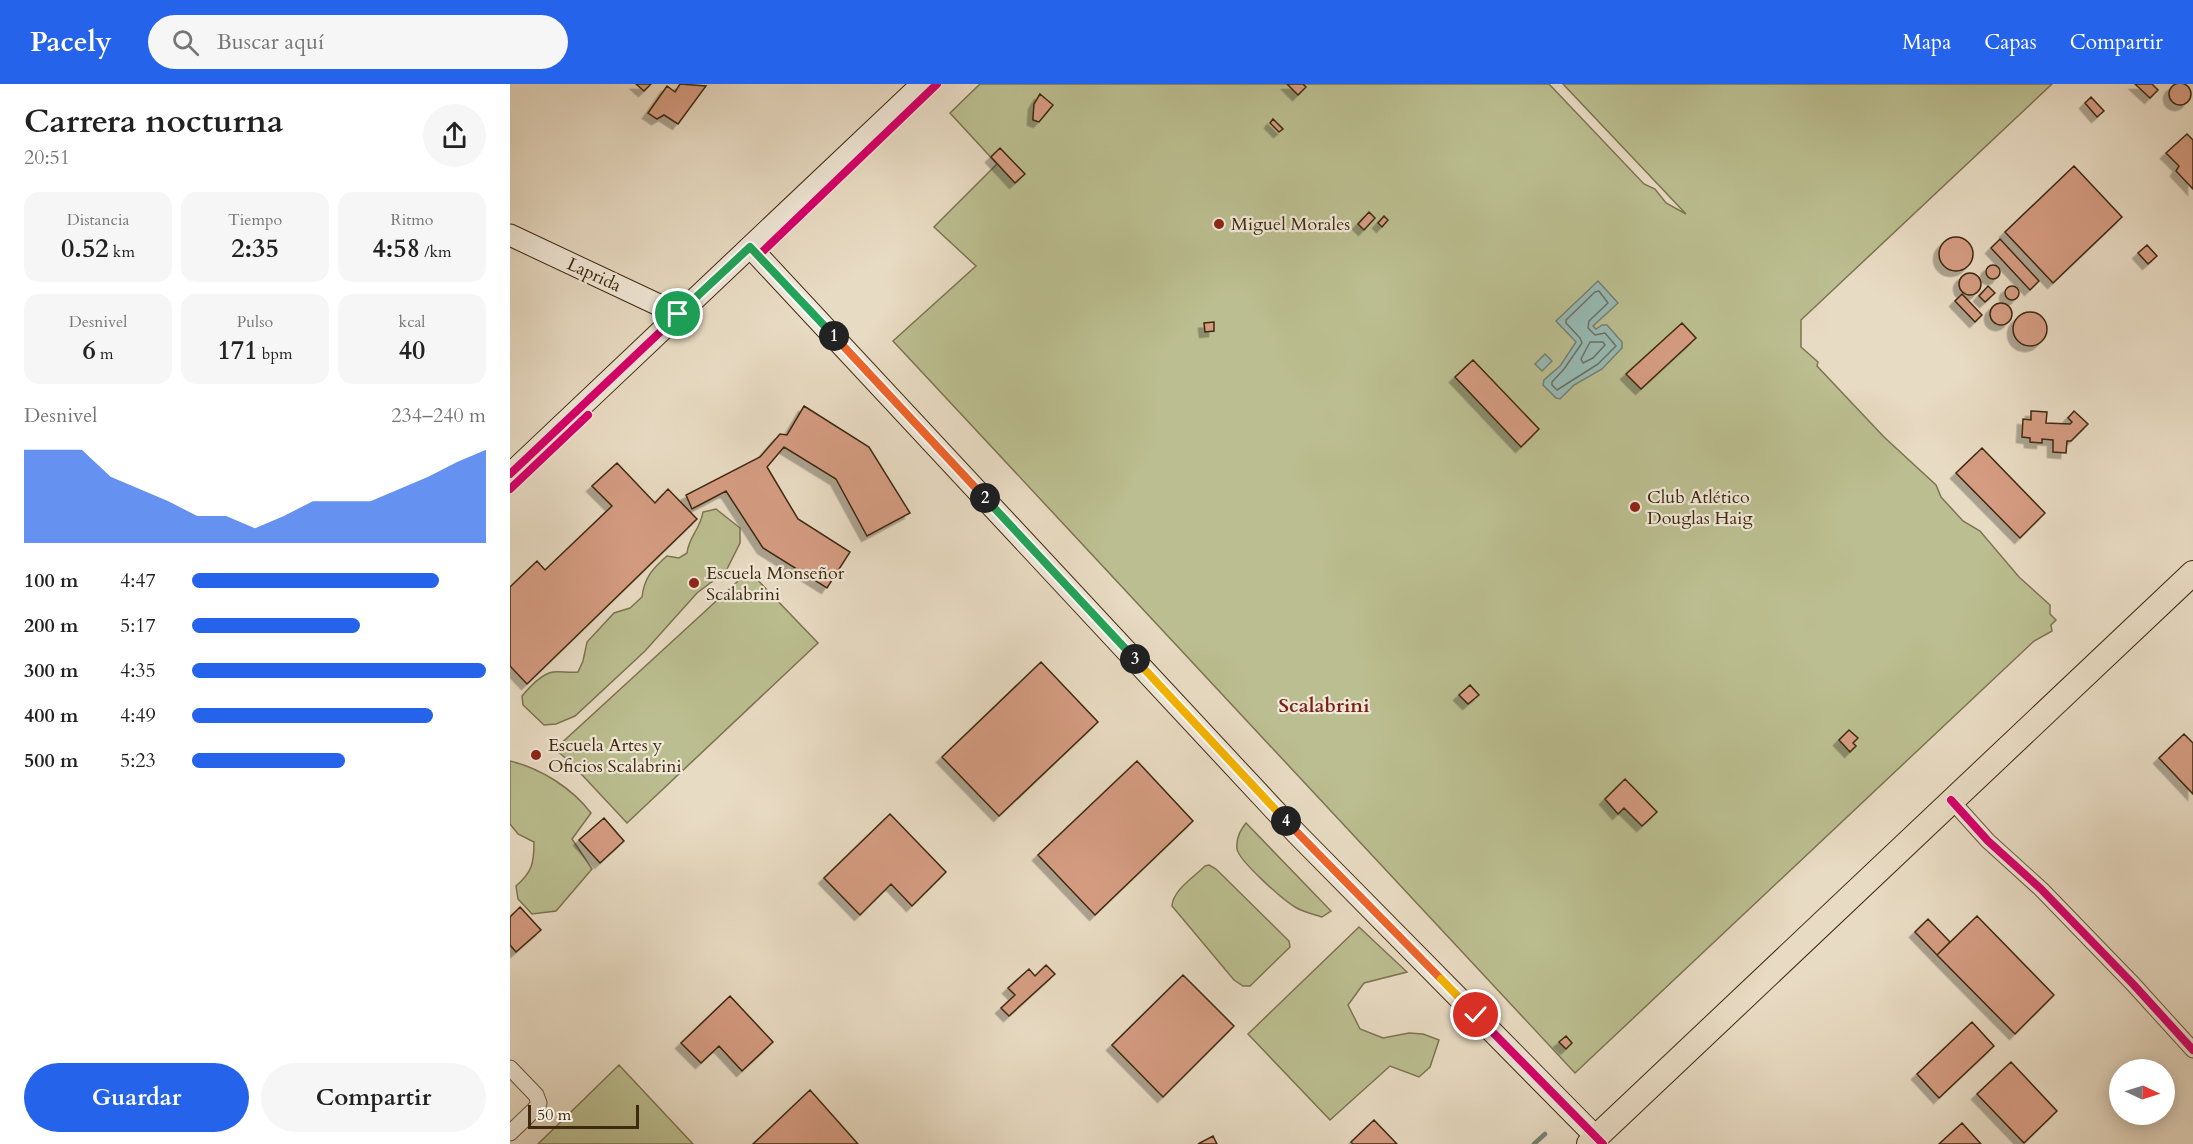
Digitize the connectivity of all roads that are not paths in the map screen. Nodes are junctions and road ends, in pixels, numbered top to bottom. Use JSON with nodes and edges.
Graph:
{"nodes":[{"id":1,"x":922,"y":84,"type":"edge"},
{"id":2,"x":510,"y":235,"type":"edge"},
{"id":3,"x":750,"y":247,"type":"junction"},
{"id":4,"x":678,"y":314,"type":"junction"},
{"id":5,"x":510,"y":474,"type":"edge"},
{"id":6,"x":2193,"y":573,"type":"edge"},
{"id":7,"x":1951,"y":800,"type":"junction"},
{"id":8,"x":2193,"y":1050,"type":"edge"},
{"id":9,"x":510,"y":1068,"type":"edge"},
{"id":10,"x":510,"y":1133,"type":"edge"},
{"id":11,"x":1596,"y":1142,"type":"edge"}],
"edges":[{"from":1,"to":3,"type":"street"},
{"from":2,"to":4,"type":"street","name":"Laprida"},
{"from":3,"to":4,"type":"street"},
{"from":3,"to":11,"type":"street"},
{"from":4,"to":5,"type":"street"},
{"from":6,"to":7,"type":"main road"},
{"from":7,"to":8,"type":"street"},
{"from":7,"to":11,"type":"main road"},
{"from":9,"to":10,"type":"street"}]}
